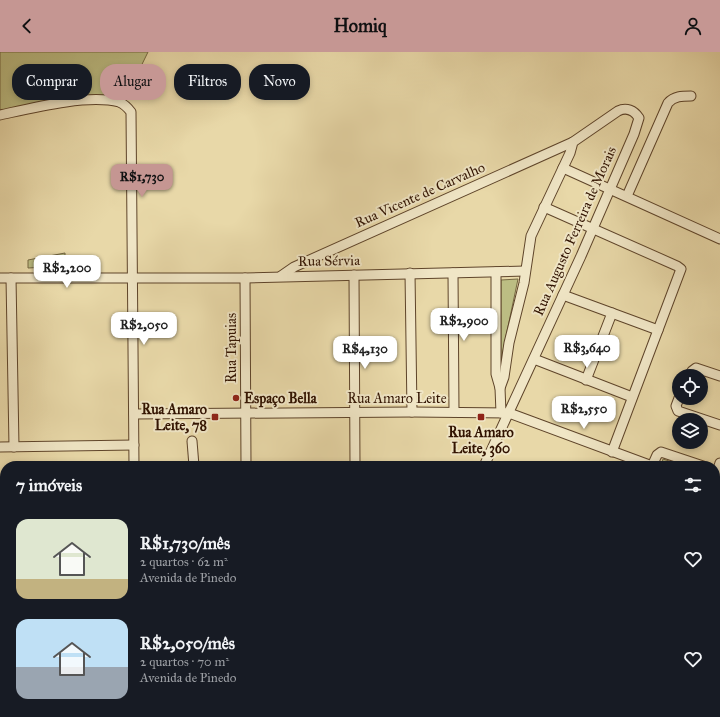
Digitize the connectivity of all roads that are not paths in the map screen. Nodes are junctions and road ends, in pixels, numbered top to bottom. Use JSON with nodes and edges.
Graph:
{"nodes":[{"id":1,"x":691,"y":96,"type":"dead end"},
{"id":2,"x":0,"y":115,"type":"edge"},
{"id":3,"x":637,"y":116,"type":"joint"},
{"id":4,"x":573,"y":142,"type":"junction"},
{"id":5,"x":563,"y":168,"type":"junction"},
{"id":6,"x":610,"y":188,"type":"junction"},
{"id":7,"x":627,"y":196,"type":"junction"},
{"id":8,"x":544,"y":207,"type":"junction"},
{"id":9,"x":593,"y":229,"type":"junction"},
{"id":10,"x":720,"y":239,"type":"edge"},
{"id":11,"x":525,"y":271,"type":"junction"},
{"id":12,"x":496,"y":272,"type":"junction"},
{"id":13,"x":410,"y":273,"type":"junction"},
{"id":14,"x":453,"y":273,"type":"junction"},
{"id":15,"x":354,"y":275,"type":"junction"},
{"id":16,"x":281,"y":276,"type":"junction"},
{"id":17,"x":0,"y":278,"type":"edge"},
{"id":18,"x":11,"y":278,"type":"junction"},
{"id":19,"x":133,"y":278,"type":"junction"},
{"id":20,"x":245,"y":278,"type":"junction"},
{"id":21,"x":563,"y":295,"type":"junction"},
{"id":22,"x":612,"y":313,"type":"junction"},
{"id":23,"x":658,"y":330,"type":"junction"},
{"id":24,"x":534,"y":359,"type":"junction"},
{"id":25,"x":708,"y":372,"type":"edge"},
{"id":26,"x":720,"y":375,"type":"edge"},
{"id":27,"x":586,"y":380,"type":"junction"},
{"id":28,"x":500,"y":388,"type":"junction"},
{"id":29,"x":632,"y":397,"type":"junction"},
{"id":30,"x":676,"y":405,"type":"edge"},
{"id":31,"x":355,"y":412,"type":"junction"},
{"id":32,"x":412,"y":412,"type":"junction"},
{"id":33,"x":454,"y":412,"type":"junction"},
{"id":34,"x":246,"y":413,"type":"junction"},
{"id":35,"x":505,"y":413,"type":"junction"},
{"id":36,"x":134,"y":414,"type":"junction"},
{"id":37,"x":720,"y":425,"type":"edge"},
{"id":38,"x":192,"y":441,"type":"dead end"},
{"id":39,"x":134,"y":445,"type":"junction"},
{"id":40,"x":0,"y":447,"type":"edge"},
{"id":41,"x":14,"y":447,"type":"junction"},
{"id":42,"x":612,"y":452,"type":"junction"},
{"id":43,"x":134,"y":461,"type":"edge"},
{"id":44,"x":194,"y":461,"type":"edge"},
{"id":45,"x":246,"y":461,"type":"edge"},
{"id":46,"x":355,"y":461,"type":"edge"},
{"id":47,"x":486,"y":461,"type":"edge"},
{"id":48,"x":638,"y":461,"type":"edge"},
{"id":49,"x":654,"y":461,"type":"edge"},
{"id":50,"x":688,"y":461,"type":"edge"}],
"edges":[{"from":1,"to":7,"type":"street"},
{"from":2,"to":19,"type":"street"},
{"from":3,"to":4,"type":"street","name":"Rua Vicente de Carvalho"},
{"from":3,"to":6,"type":"street","name":"Rua Augusto Ferreira de Morais"},
{"from":4,"to":5,"type":"street"},
{"from":4,"to":16,"type":"street","name":"Rua Vicente de Carvalho"},
{"from":5,"to":6,"type":"street"},
{"from":5,"to":8,"type":"street"},
{"from":6,"to":7,"type":"street"},
{"from":6,"to":9,"type":"street","name":"Rua Augusto Ferreira de Morais"},
{"from":7,"to":10,"type":"street"},
{"from":8,"to":9,"type":"street"},
{"from":8,"to":11,"type":"street"},
{"from":9,"to":21,"type":"street","name":"Rua Augusto Ferreira de Morais"},
{"from":9,"to":23,"type":"street"},
{"from":11,"to":12,"type":"street","name":"Rua Sérvia"},
{"from":11,"to":28,"type":"street"},
{"from":12,"to":14,"type":"street","name":"Rua Sérvia"},
{"from":12,"to":28,"type":"street"},
{"from":13,"to":14,"type":"street","name":"Rua Sérvia"},
{"from":13,"to":15,"type":"street","name":"Rua Sérvia"},
{"from":13,"to":32,"type":"street"},
{"from":14,"to":33,"type":"street"},
{"from":15,"to":16,"type":"street","name":"Rua Sérvia"},
{"from":15,"to":31,"type":"street"},
{"from":16,"to":20,"type":"street","name":"Rua Sérvia"},
{"from":17,"to":18,"type":"street","name":"Rua Sérvia"},
{"from":18,"to":19,"type":"street","name":"Rua Sérvia"},
{"from":18,"to":41,"type":"street"},
{"from":19,"to":20,"type":"street","name":"Rua Sérvia"},
{"from":19,"to":36,"type":"street"},
{"from":20,"to":34,"type":"street","name":"Rua Tapuias"},
{"from":21,"to":22,"type":"street"},
{"from":21,"to":24,"type":"street","name":"Rua Augusto Ferreira de Morais"},
{"from":22,"to":23,"type":"street"},
{"from":22,"to":27,"type":"street"},
{"from":23,"to":29,"type":"street"},
{"from":24,"to":27,"type":"street"},
{"from":24,"to":35,"type":"street","name":"Rua Augusto Ferreira de Morais"},
{"from":25,"to":26,"type":"street"},
{"from":27,"to":29,"type":"street"},
{"from":28,"to":35,"type":"street"},
{"from":29,"to":42,"type":"street"},
{"from":30,"to":37,"type":"street"},
{"from":31,"to":32,"type":"street","name":"Rua Amaro Leite"},
{"from":31,"to":34,"type":"street","name":"Rua Amaro Leite"},
{"from":31,"to":46,"type":"street"},
{"from":32,"to":33,"type":"street","name":"Rua Amaro Leite"},
{"from":33,"to":35,"type":"street","name":"Rua Amaro Leite"},
{"from":34,"to":36,"type":"street","name":"Rua Amaro Leite"},
{"from":34,"to":45,"type":"street","name":"Rua Tapuias"},
{"from":35,"to":42,"type":"street","name":"Rua Amaro Leite"},
{"from":35,"to":47,"type":"street","name":"Rua Augusto Ferreira de Morais"},
{"from":36,"to":39,"type":"street"},
{"from":38,"to":44,"type":"street"},
{"from":39,"to":41,"type":"street"},
{"from":39,"to":43,"type":"street"},
{"from":40,"to":41,"type":"street"},
{"from":42,"to":48,"type":"street","name":"Rua Amaro Leite"},
{"from":49,"to":50,"type":"street"}]}
